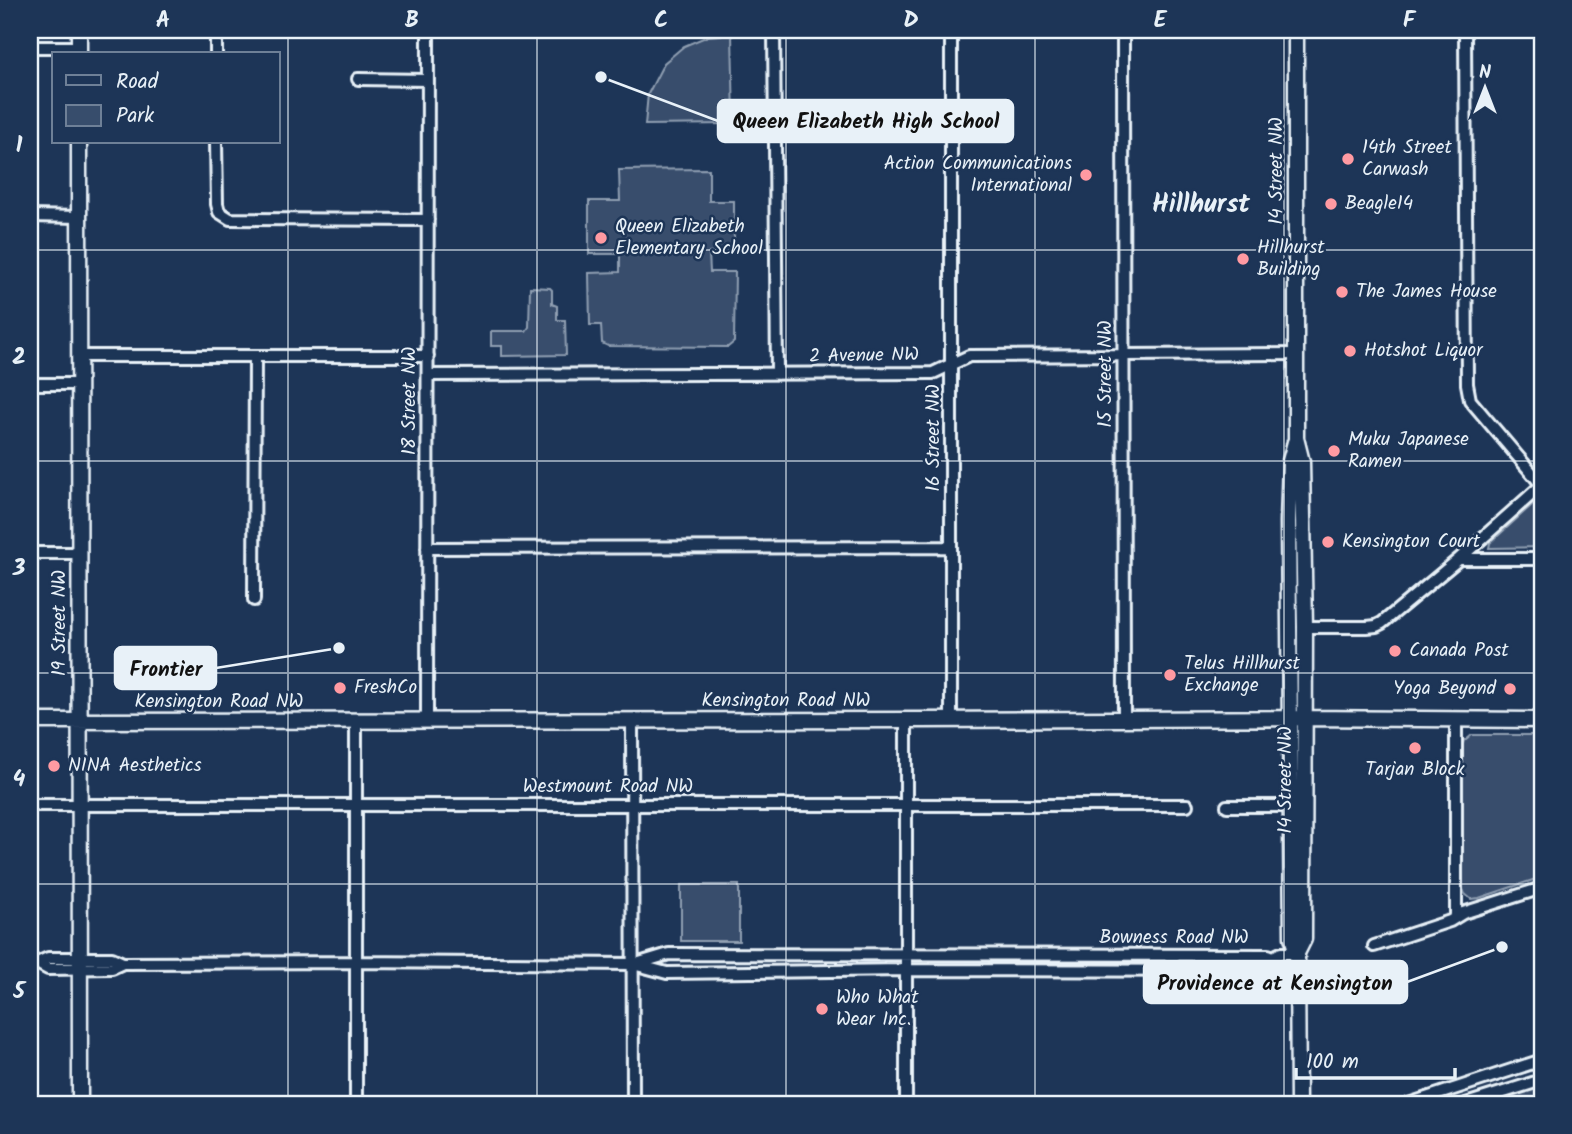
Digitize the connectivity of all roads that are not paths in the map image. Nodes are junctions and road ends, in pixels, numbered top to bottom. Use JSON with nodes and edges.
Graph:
{"nodes":[{"id":1,"x":79,"y":30,"type":"edge"},
{"id":2,"x":216,"y":30,"type":"edge"},
{"id":3,"x":428,"y":30,"type":"edge"},
{"id":4,"x":774,"y":30,"type":"edge"},
{"id":5,"x":951,"y":30,"type":"edge"},
{"id":6,"x":1123,"y":30,"type":"edge"},
{"id":7,"x":1296,"y":30,"type":"edge"},
{"id":8,"x":1465,"y":30,"type":"edge"},
{"id":9,"x":30,"y":47,"type":"edge"},
{"id":10,"x":79,"y":51,"type":"edge"},
{"id":11,"x":216,"y":52,"type":"edge"},
{"id":12,"x":358,"y":79,"type":"dead end"},
{"id":13,"x":428,"y":80,"type":"junction"},
{"id":14,"x":79,"y":144,"type":"edge"},
{"id":15,"x":216,"y":144,"type":"edge"},
{"id":16,"x":30,"y":216,"type":"edge"},
{"id":17,"x":79,"y":217,"type":"junction"},
{"id":18,"x":428,"y":220,"type":"junction"},
{"id":19,"x":1296,"y":354,"type":"junction"},
{"id":20,"x":1124,"y":355,"type":"junction"},
{"id":21,"x":78,"y":356,"type":"junction"},
{"id":22,"x":255,"y":356,"type":"junction"},
{"id":23,"x":428,"y":356,"type":"junction"},
{"id":24,"x":951,"y":364,"type":"junction"},
{"id":25,"x":776,"y":374,"type":"junction"},
{"id":26,"x":428,"y":375,"type":"junction"},
{"id":27,"x":30,"y":384,"type":"edge"},
{"id":28,"x":78,"y":384,"type":"junction"},
{"id":29,"x":1296,"y":438,"type":"junction"},
{"id":30,"x":1542,"y":485,"type":"edge"},
{"id":31,"x":951,"y":547,"type":"junction"},
{"id":32,"x":427,"y":548,"type":"junction"},
{"id":33,"x":30,"y":553,"type":"edge"},
{"id":34,"x":79,"y":553,"type":"junction"},
{"id":35,"x":1458,"y":559,"type":"junction"},
{"id":36,"x":1542,"y":559,"type":"edge"},
{"id":37,"x":254,"y":600,"type":"dead end"},
{"id":38,"x":1305,"y":627,"type":"junction"},
{"id":39,"x":1289,"y":718,"type":"junction"},
{"id":40,"x":1306,"y":718,"type":"junction"},
{"id":41,"x":1124,"y":719,"type":"junction"},
{"id":42,"x":1456,"y":719,"type":"junction"},
{"id":43,"x":906,"y":720,"type":"junction"},
{"id":44,"x":951,"y":720,"type":"junction"},
{"id":45,"x":1542,"y":720,"type":"edge"},
{"id":46,"x":30,"y":721,"type":"edge"},
{"id":47,"x":79,"y":721,"type":"junction"},
{"id":48,"x":356,"y":721,"type":"junction"},
{"id":49,"x":427,"y":721,"type":"junction"},
{"id":50,"x":632,"y":721,"type":"junction"},
{"id":51,"x":30,"y":805,"type":"edge"},
{"id":52,"x":79,"y":805,"type":"junction"},
{"id":53,"x":355,"y":805,"type":"junction"},
{"id":54,"x":633,"y":805,"type":"junction"},
{"id":55,"x":906,"y":805,"type":"junction"},
{"id":56,"x":1187,"y":805,"type":"dead end"},
{"id":57,"x":1227,"y":806,"type":"dead end"},
{"id":58,"x":1290,"y":806,"type":"junction"},
{"id":59,"x":1542,"y":888,"type":"edge"},
{"id":60,"x":1456,"y":917,"type":"junction"},
{"id":61,"x":1374,"y":946,"type":"dead end"},
{"id":62,"x":1297,"y":953,"type":"junction"},
{"id":63,"x":906,"y":956,"type":"junction"},
{"id":64,"x":1273,"y":957,"type":"junction"},
{"id":65,"x":355,"y":962,"type":"junction"},
{"id":66,"x":34,"y":963,"type":"edge"},
{"id":67,"x":79,"y":963,"type":"junction"},
{"id":68,"x":633,"y":964,"type":"junction"},
{"id":69,"x":906,"y":970,"type":"junction"},
{"id":70,"x":1542,"y":1060,"type":"edge"},
{"id":71,"x":1542,"y":1080,"type":"edge"},
{"id":72,"x":80,"y":1104,"type":"edge"},
{"id":73,"x":356,"y":1104,"type":"edge"},
{"id":74,"x":633,"y":1104,"type":"edge"},
{"id":75,"x":906,"y":1104,"type":"edge"},
{"id":76,"x":1298,"y":1104,"type":"edge"},
{"id":77,"x":1408,"y":1104,"type":"edge"},
{"id":78,"x":1466,"y":1104,"type":"edge"}],
"edges":[{"from":1,"to":10,"type":"street"},
{"from":2,"to":11,"type":"street"},
{"from":3,"to":13,"type":"street","name":"18 Street NW"},
{"from":4,"to":25,"type":"street"},
{"from":5,"to":24,"type":"street","name":"16 Street NW"},
{"from":6,"to":20,"type":"street","name":"15 Street NW"},
{"from":7,"to":19,"type":"street","name":"14 Street NW"},
{"from":8,"to":30,"type":"street"},
{"from":9,"to":10,"type":"street"},
{"from":12,"to":13,"type":"street"},
{"from":13,"to":18,"type":"street","name":"18 Street NW"},
{"from":14,"to":17,"type":"street","name":"19 Street NW"},
{"from":15,"to":18,"type":"street"},
{"from":16,"to":17,"type":"street"},
{"from":17,"to":21,"type":"street","name":"19 Street NW"},
{"from":18,"to":23,"type":"street","name":"18 Street NW"},
{"from":19,"to":20,"type":"street","name":"2 Avenue NW"},
{"from":19,"to":29,"type":"street","name":"14 Street NW"},
{"from":20,"to":24,"type":"street","name":"2 Avenue NW"},
{"from":20,"to":41,"type":"street","name":"15 Street NW"},
{"from":21,"to":22,"type":"street"},
{"from":21,"to":28,"type":"street","name":"19 Street NW"},
{"from":22,"to":23,"type":"street"},
{"from":22,"to":37,"type":"street"},
{"from":23,"to":26,"type":"street","name":"18 Street NW"},
{"from":24,"to":25,"type":"street","name":"2 Avenue NW"},
{"from":24,"to":31,"type":"street","name":"16 Street NW"},
{"from":25,"to":26,"type":"street","name":"2 Avenue NW"},
{"from":26,"to":32,"type":"street","name":"18 Street NW"},
{"from":27,"to":28,"type":"street"},
{"from":28,"to":34,"type":"street","name":"19 Street NW"},
{"from":29,"to":38,"type":"street","name":"14 Street NW"},
{"from":29,"to":39,"type":"street","name":"14 Street NW"},
{"from":30,"to":35,"type":"street"},
{"from":31,"to":32,"type":"street"},
{"from":31,"to":44,"type":"street","name":"16 Street NW"},
{"from":32,"to":49,"type":"street","name":"18 Street NW"},
{"from":33,"to":34,"type":"street"},
{"from":34,"to":47,"type":"street","name":"19 Street NW"},
{"from":35,"to":36,"type":"street"},
{"from":35,"to":38,"type":"street"},
{"from":38,"to":40,"type":"street","name":"14 Street NW"},
{"from":39,"to":40,"type":"street","name":"Kensington Road NW"},
{"from":39,"to":41,"type":"street","name":"Kensington Road NW"},
{"from":39,"to":58,"type":"street","name":"14 Street NW"},
{"from":40,"to":42,"type":"street","name":"Kensington Road NW"},
{"from":40,"to":62,"type":"street","name":"14 Street NW"},
{"from":41,"to":44,"type":"street","name":"Kensington Road NW"},
{"from":42,"to":45,"type":"street","name":"Kensington Road NW"},
{"from":42,"to":60,"type":"street"},
{"from":43,"to":44,"type":"street","name":"Kensington Road NW"},
{"from":43,"to":50,"type":"street","name":"Kensington Road NW"},
{"from":43,"to":55,"type":"street"},
{"from":46,"to":47,"type":"street","name":"Kensington Road NW"},
{"from":47,"to":48,"type":"street","name":"Kensington Road NW"},
{"from":47,"to":52,"type":"street","name":"19 Street NW"},
{"from":48,"to":49,"type":"street","name":"Kensington Road NW"},
{"from":48,"to":53,"type":"street"},
{"from":49,"to":50,"type":"street","name":"Kensington Road NW"},
{"from":50,"to":54,"type":"street"},
{"from":51,"to":52,"type":"street","name":"Westmount Road NW"},
{"from":52,"to":53,"type":"street","name":"Westmount Road NW"},
{"from":52,"to":67,"type":"street","name":"19 Street NW"},
{"from":53,"to":54,"type":"street","name":"Westmount Road NW"},
{"from":53,"to":65,"type":"street"},
{"from":54,"to":55,"type":"street","name":"Westmount Road NW"},
{"from":54,"to":68,"type":"street"},
{"from":55,"to":56,"type":"street","name":"Westmount Road NW"},
{"from":55,"to":63,"type":"street"},
{"from":57,"to":58,"type":"street"},
{"from":58,"to":62,"type":"street","name":"14 Street NW"},
{"from":59,"to":60,"type":"street"},
{"from":60,"to":61,"type":"street"},
{"from":62,"to":64,"type":"street"},
{"from":62,"to":76,"type":"street","name":"14 Street NW"},
{"from":63,"to":64,"type":"street","name":"Bowness Road NW"},
{"from":63,"to":68,"type":"street","name":"Bowness Road NW"},
{"from":63,"to":69,"type":"street"},
{"from":64,"to":69,"type":"street","name":"Bowness Road NW"},
{"from":65,"to":67,"type":"street","name":"Bowness Road NW"},
{"from":65,"to":68,"type":"street","name":"Bowness Road NW"},
{"from":65,"to":73,"type":"street"},
{"from":66,"to":67,"type":"street","name":"Bowness Road NW"},
{"from":67,"to":72,"type":"street","name":"19 Street NW"},
{"from":68,"to":69,"type":"street","name":"Bowness Road NW"},
{"from":68,"to":74,"type":"street"},
{"from":69,"to":75,"type":"street"},
{"from":70,"to":77,"type":"street"},
{"from":71,"to":78,"type":"street"}]}
